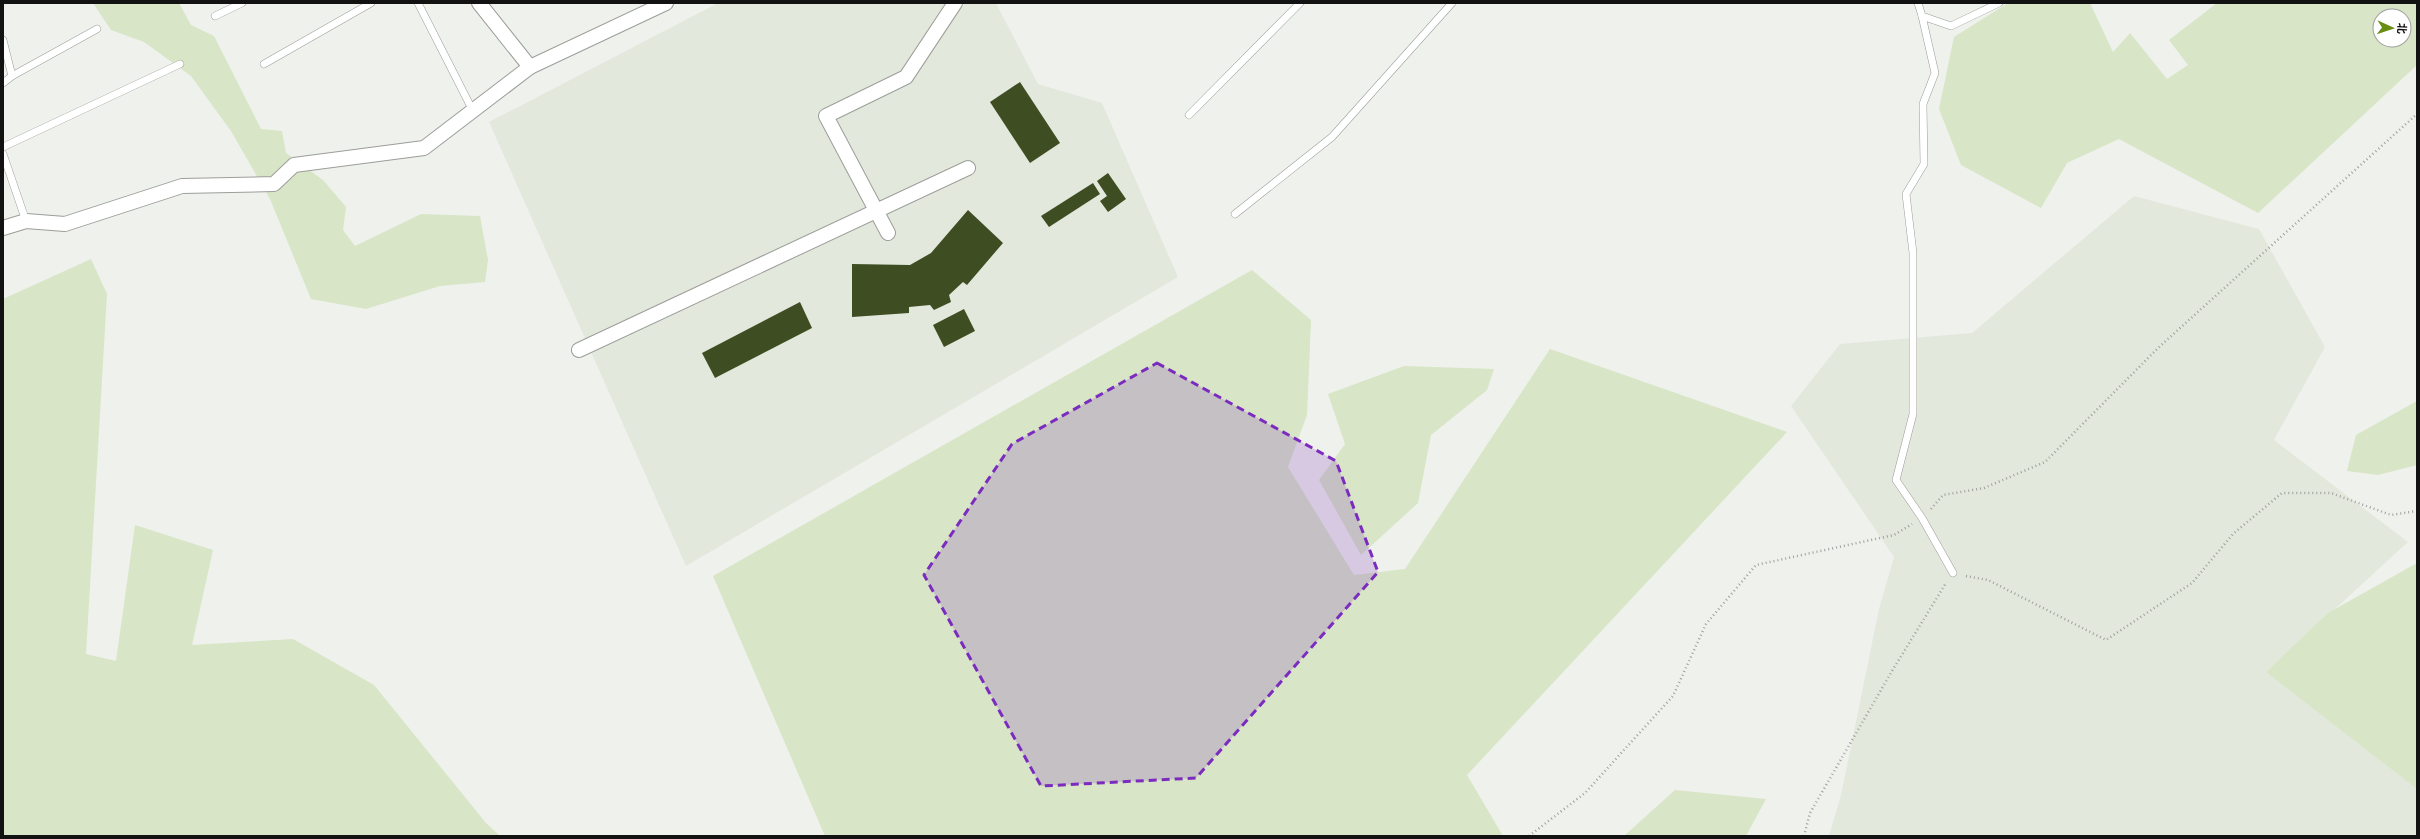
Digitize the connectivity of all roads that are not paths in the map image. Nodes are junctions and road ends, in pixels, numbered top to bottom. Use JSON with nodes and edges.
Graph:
{"nodes":[{"id":1,"x":242,"y":3,"type":"edge"},
{"id":2,"x":371,"y":3,"type":"edge"},
{"id":3,"x":418,"y":3,"type":"edge"},
{"id":4,"x":479,"y":3,"type":"edge"},
{"id":5,"x":666,"y":3,"type":"edge"},
{"id":6,"x":955,"y":3,"type":"edge"},
{"id":7,"x":1300,"y":3,"type":"edge"},
{"id":8,"x":1452,"y":3,"type":"edge"},
{"id":9,"x":1918,"y":3,"type":"edge"},
{"id":10,"x":2000,"y":3,"type":"edge"},
{"id":11,"x":215,"y":16,"type":"dead end"},
{"id":12,"x":1922,"y":16,"type":"junction"},
{"id":13,"x":97,"y":29,"type":"dead end"},
{"id":14,"x":3,"y":40,"type":"edge"},
{"id":15,"x":180,"y":64,"type":"dead end"},
{"id":16,"x":264,"y":64,"type":"dead end"},
{"id":17,"x":530,"y":68,"type":"junction"},
{"id":18,"x":12,"y":76,"type":"junction"},
{"id":19,"x":3,"y":82,"type":"edge"},
{"id":20,"x":473,"y":111,"type":"junction"},
{"id":21,"x":1189,"y":115,"type":"dead end"},
{"id":22,"x":3,"y":147,"type":"edge"},
{"id":23,"x":3,"y":154,"type":"edge"},
{"id":24,"x":968,"y":168,"type":"dead end"},
{"id":25,"x":877,"y":211,"type":"junction"},
{"id":26,"x":1236,"y":214,"type":"dead end"},
{"id":27,"x":26,"y":221,"type":"junction"},
{"id":28,"x":3,"y":228,"type":"edge"},
{"id":29,"x":888,"y":233,"type":"dead end"},
{"id":30,"x":579,"y":350,"type":"dead end"},
{"id":31,"x":1953,"y":573,"type":"road end"}],
"edges":[{"from":1,"to":11,"type":"lane"},
{"from":2,"to":16,"type":"lane"},
{"from":3,"to":20,"type":"lane"},
{"from":4,"to":17,"type":"street"},
{"from":5,"to":17,"type":"street"},
{"from":6,"to":25,"type":"street"},
{"from":7,"to":21,"type":"lane"},
{"from":8,"to":26,"type":"lane"},
{"from":9,"to":12,"type":"lane"},
{"from":10,"to":12,"type":"lane"},
{"from":12,"to":31,"type":"lane"},
{"from":13,"to":18,"type":"lane"},
{"from":14,"to":18,"type":"lane"},
{"from":15,"to":22,"type":"lane"},
{"from":17,"to":20,"type":"street"},
{"from":18,"to":19,"type":"lane"},
{"from":20,"to":27,"type":"street"},
{"from":23,"to":27,"type":"lane"},
{"from":24,"to":25,"type":"street"},
{"from":25,"to":29,"type":"street"},
{"from":25,"to":30,"type":"street"},
{"from":27,"to":28,"type":"street"}]}
